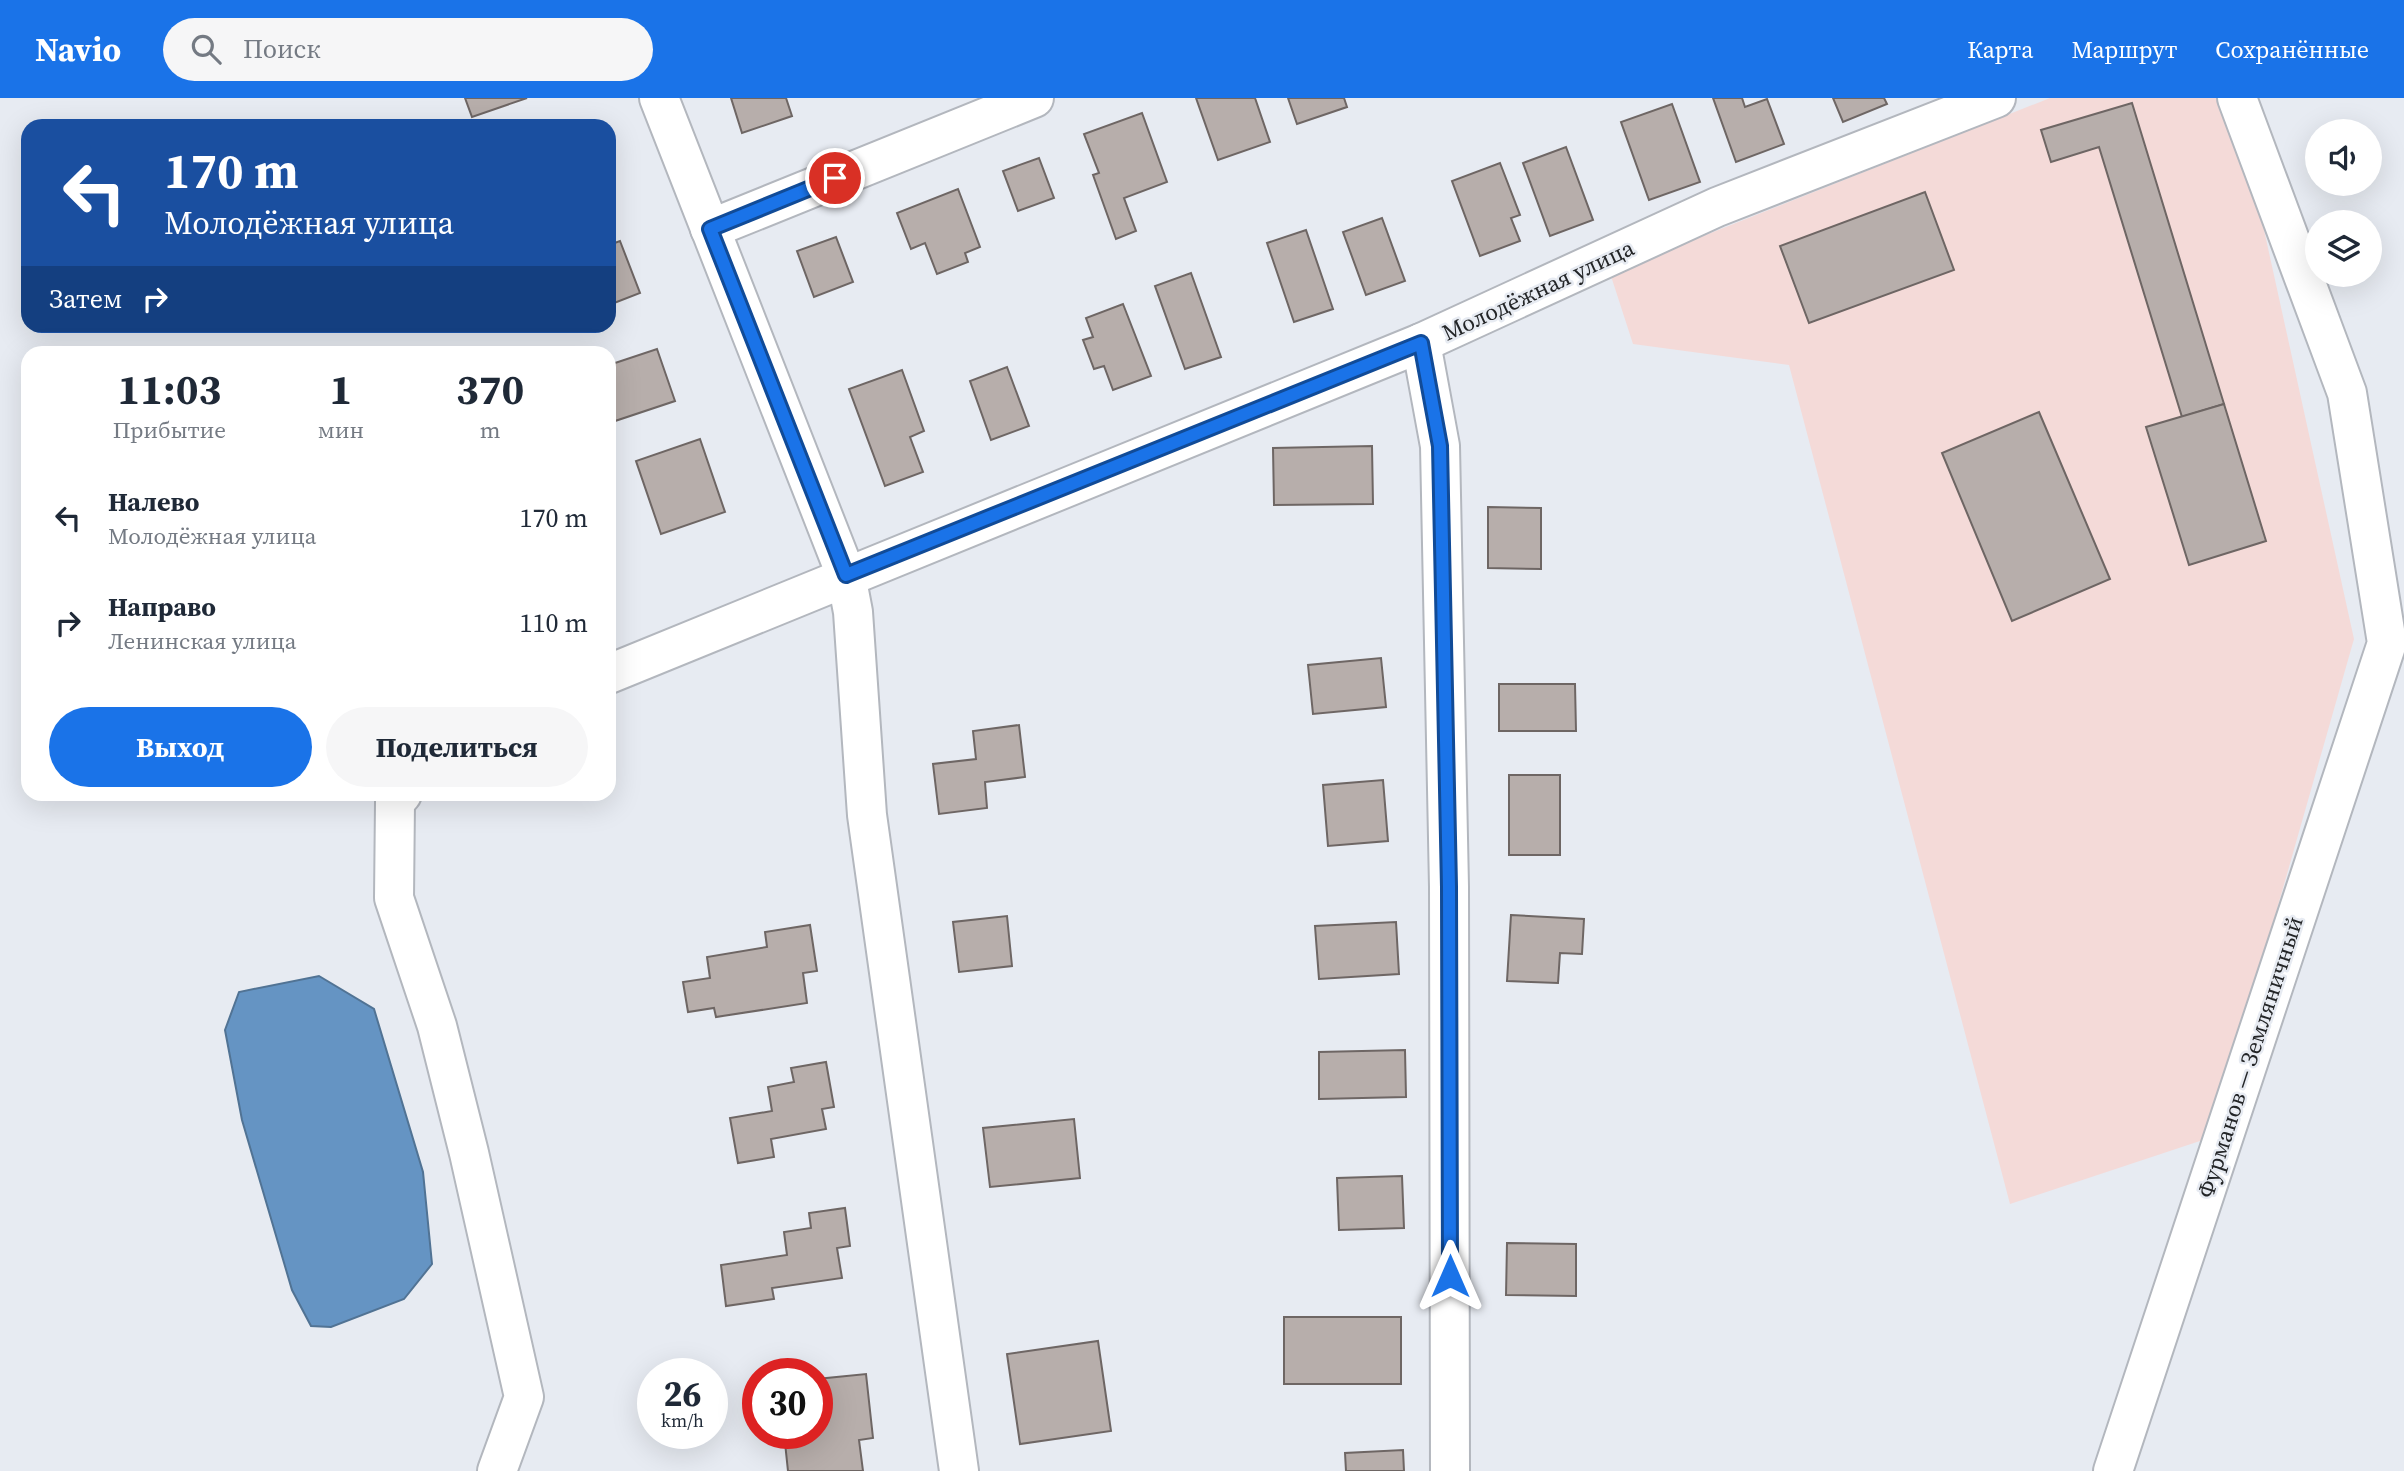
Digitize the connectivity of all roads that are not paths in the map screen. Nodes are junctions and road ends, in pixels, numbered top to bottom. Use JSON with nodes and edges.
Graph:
{"nodes":[{"id":1,"x":659,"y":98,"type":"edge"},
{"id":2,"x":1034,"y":98,"type":"edge"},
{"id":3,"x":1996,"y":98,"type":"edge"},
{"id":4,"x":2237,"y":98,"type":"edge"},
{"id":5,"x":710,"y":229,"type":"junction"},
{"id":6,"x":1421,"y":343,"type":"junction"},
{"id":7,"x":846,"y":575,"type":"junction"},
{"id":8,"x":616,"y":671,"type":"edge"},
{"id":9,"x":396,"y":801,"type":"edge"},
{"id":10,"x":2116,"y":1469,"type":"edge"},
{"id":11,"x":497,"y":1471,"type":"edge"},
{"id":12,"x":959,"y":1471,"type":"edge"},
{"id":13,"x":1450,"y":1471,"type":"edge"}],
"edges":[{"from":1,"to":5,"type":"street"},
{"from":2,"to":5,"type":"street"},
{"from":3,"to":6,"type":"street","name":"Молодёжная улица"},
{"from":4,"to":10,"type":"street","name":"Фурманов — Земляничный"},
{"from":5,"to":7,"type":"street"},
{"from":6,"to":7,"type":"street","name":"Молодёжная улица"},
{"from":6,"to":13,"type":"street"},
{"from":7,"to":8,"type":"street","name":"Молодёжная улица"},
{"from":7,"to":12,"type":"street"},
{"from":9,"to":11,"type":"street"}]}
